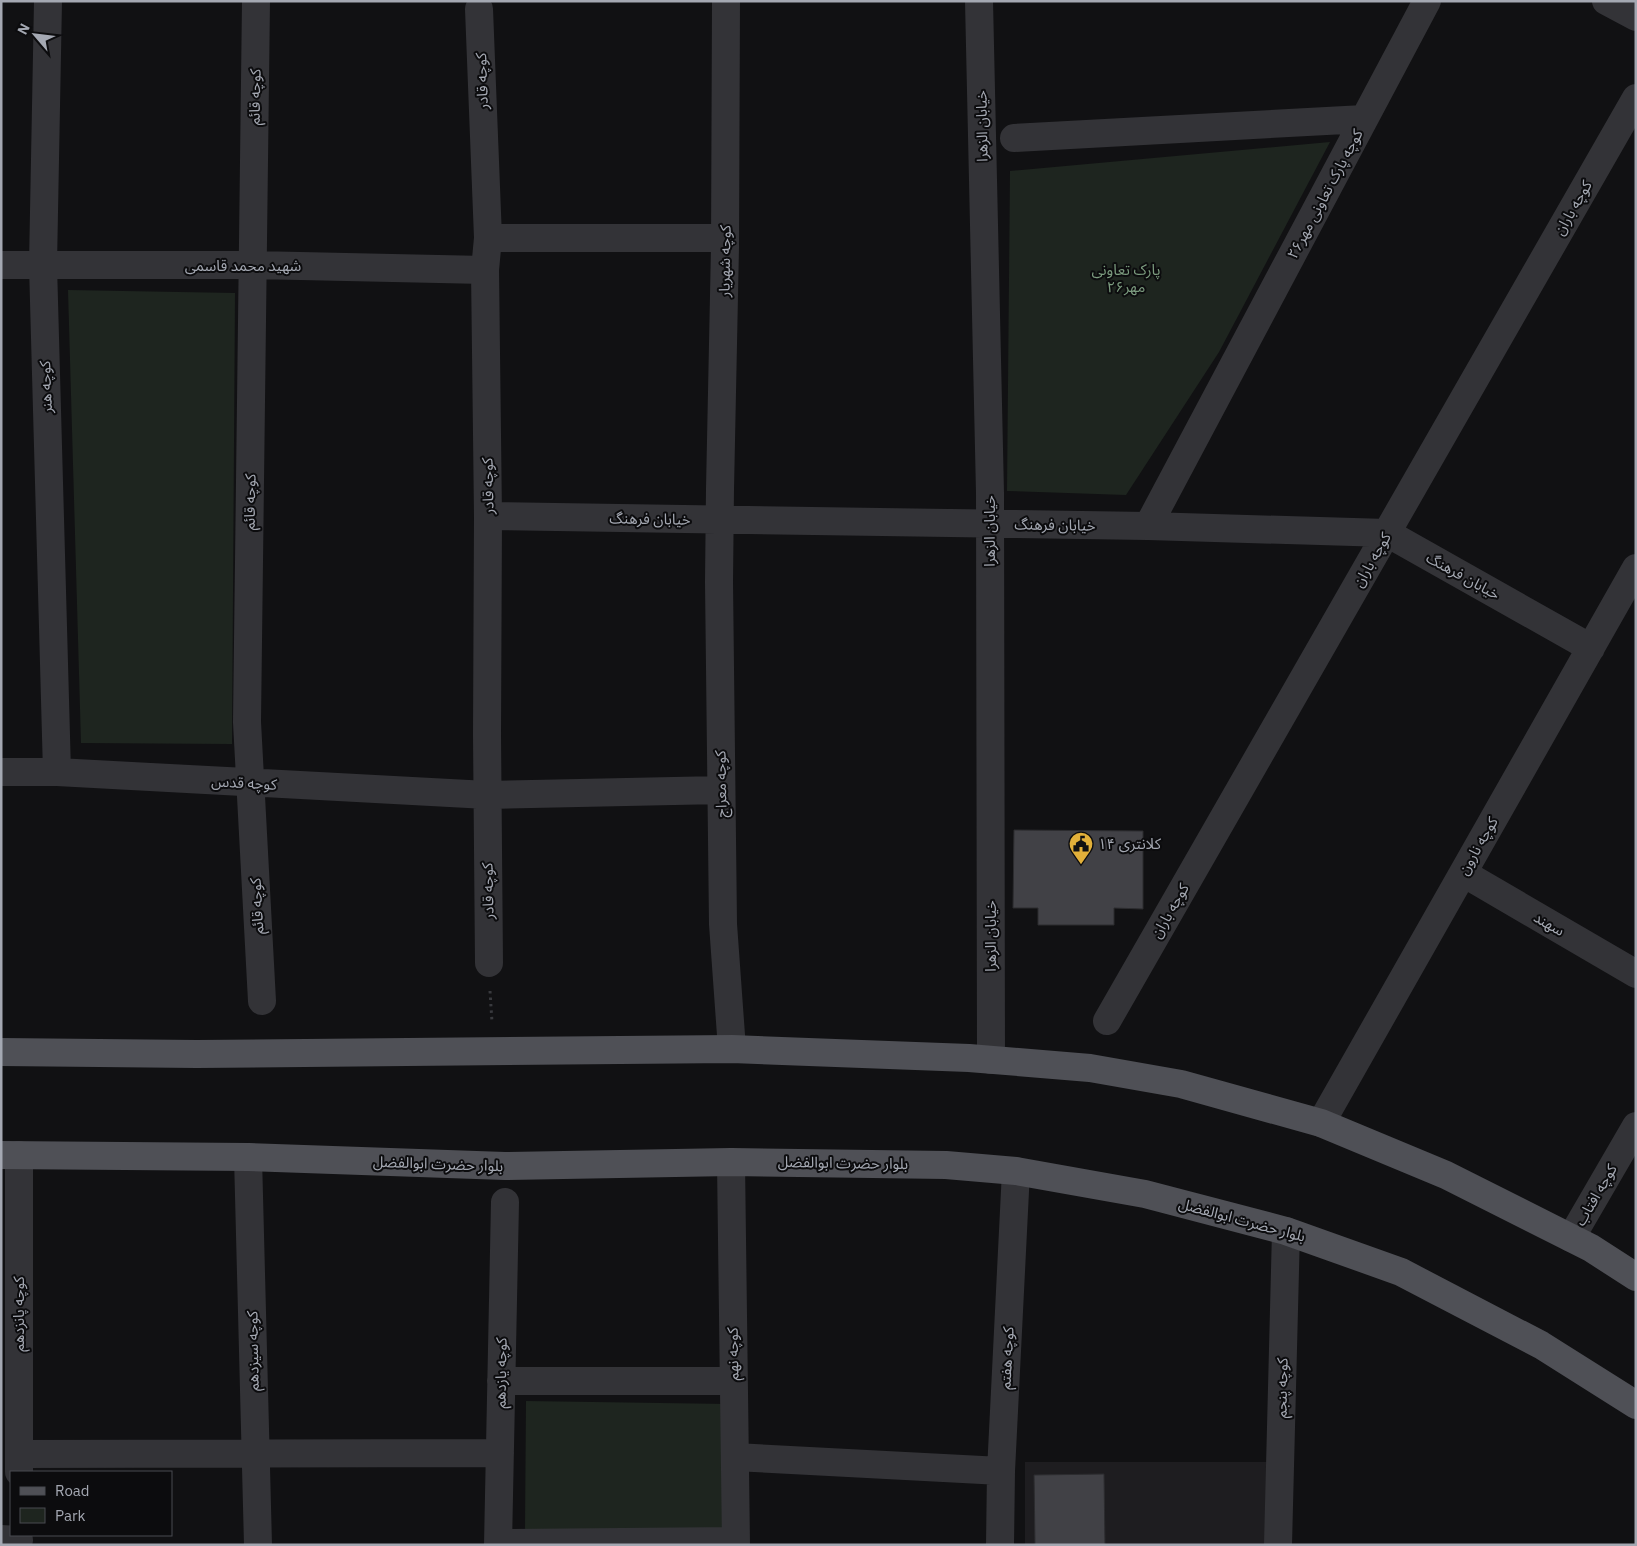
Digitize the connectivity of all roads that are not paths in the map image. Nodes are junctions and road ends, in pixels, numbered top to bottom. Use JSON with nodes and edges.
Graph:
{"nodes":[{"id":1,"x":48,"y":1,"type":"edge"},
{"id":2,"x":256,"y":1,"type":"edge"},
{"id":3,"x":726,"y":1,"type":"edge"},
{"id":4,"x":979,"y":1,"type":"edge"},
{"id":5,"x":1426,"y":1,"type":"edge"},
{"id":6,"x":1606,"y":1,"type":"edge"},
{"id":7,"x":479,"y":9,"type":"dead end"},
{"id":8,"x":1636,"y":18,"type":"edge"},
{"id":9,"x":1636,"y":98,"type":"edge"},
{"id":10,"x":1364,"y":119,"type":"junction"},
{"id":11,"x":1014,"y":138,"type":"dead end"},
{"id":12,"x":488,"y":238,"type":"junction"},
{"id":13,"x":725,"y":238,"type":"junction"},
{"id":14,"x":1,"y":265,"type":"edge"},
{"id":15,"x":43,"y":265,"type":"junction"},
{"id":16,"x":253,"y":265,"type":"junction"},
{"id":17,"x":485,"y":270,"type":"junction"},
{"id":18,"x":488,"y":516,"type":"junction"},
{"id":19,"x":720,"y":520,"type":"junction"},
{"id":20,"x":990,"y":524,"type":"junction"},
{"id":21,"x":1148,"y":526,"type":"junction"},
{"id":22,"x":1387,"y":533,"type":"junction"},
{"id":23,"x":1636,"y":568,"type":"edge"},
{"id":24,"x":1591,"y":648,"type":"junction"},
{"id":25,"x":1,"y":772,"type":"edge"},
{"id":26,"x":57,"y":772,"type":"junction"},
{"id":27,"x":250,"y":783,"type":"junction"},
{"id":28,"x":721,"y":790,"type":"junction"},
{"id":29,"x":487,"y":795,"type":"junction"},
{"id":30,"x":1463,"y":873,"type":"junction"},
{"id":31,"x":489,"y":963,"type":"road end"},
{"id":32,"x":1636,"y":974,"type":"edge"},
{"id":33,"x":262,"y":1001,"type":"dead end"},
{"id":34,"x":1107,"y":1021,"type":"dead end"},
{"id":35,"x":732,"y":1048,"type":"junction"},
{"id":36,"x":1,"y":1052,"type":"edge"},
{"id":37,"x":991,"y":1060,"type":"junction"},
{"id":38,"x":1321,"y":1123,"type":"junction"},
{"id":39,"x":1636,"y":1126,"type":"edge"},
{"id":40,"x":10,"y":1155,"type":"edge"},
{"id":41,"x":248,"y":1157,"type":"junction"},
{"id":42,"x":731,"y":1162,"type":"junction"},
{"id":43,"x":1016,"y":1171,"type":"junction"},
{"id":44,"x":505,"y":1202,"type":"dead end"},
{"id":45,"x":1286,"y":1230,"type":"junction"},
{"id":46,"x":1571,"y":1238,"type":"junction"},
{"id":47,"x":1636,"y":1276,"type":"edge"},
{"id":48,"x":10,"y":1372,"type":"edge"},
{"id":49,"x":501,"y":1381,"type":"junction"},
{"id":50,"x":733,"y":1381,"type":"junction"},
{"id":51,"x":1636,"y":1406,"type":"edge"},
{"id":52,"x":500,"y":1453,"type":"junction"},
{"id":53,"x":256,"y":1454,"type":"junction"},
{"id":54,"x":735,"y":1457,"type":"junction"},
{"id":55,"x":19,"y":1463,"type":"edge"},
{"id":56,"x":1001,"y":1471,"type":"junction"},
{"id":57,"x":736,"y":1543,"type":"edge"},
{"id":58,"x":498,"y":1544,"type":"edge"},
{"id":59,"x":258,"y":1545,"type":"edge"},
{"id":60,"x":1000,"y":1545,"type":"edge"},
{"id":61,"x":1278,"y":1545,"type":"edge"}],
"edges":[{"from":1,"to":15,"type":"street","name":"کوچه هنر"},
{"from":2,"to":16,"type":"street","name":"کوچه قائم"},
{"from":3,"to":13,"type":"street","name":"کوچه شهریار"},
{"from":4,"to":20,"type":"street","name":"خیابان الزهرا"},
{"from":5,"to":10,"type":"street"},
{"from":6,"to":8,"type":"street"},
{"from":7,"to":12,"type":"street","name":"کوچه قادر"},
{"from":9,"to":22,"type":"street","name":"کوچه باران"},
{"from":10,"to":11,"type":"street","name":"کوچه پارک تعاونی مهر۲۶"},
{"from":10,"to":21,"type":"street","name":"کوچه پارک تعاونی مهر۲۶"},
{"from":12,"to":13,"type":"street"},
{"from":12,"to":17,"type":"street","name":"کوچه قادر"},
{"from":13,"to":19,"type":"street","name":"کوچه شهریار"},
{"from":14,"to":15,"type":"street","name":"شهید محمد قاسمی"},
{"from":15,"to":16,"type":"street","name":"شهید محمد قاسمی"},
{"from":15,"to":26,"type":"street","name":"کوچه هنر"},
{"from":16,"to":17,"type":"street","name":"شهید محمد قاسمی"},
{"from":16,"to":27,"type":"street","name":"کوچه قائم"},
{"from":17,"to":18,"type":"street","name":"کوچه قادر"},
{"from":18,"to":19,"type":"street","name":"خیابان فرهنگ"},
{"from":18,"to":29,"type":"street","name":"کوچه قادر"},
{"from":19,"to":20,"type":"street","name":"خیابان فرهنگ"},
{"from":19,"to":28,"type":"street","name":"کوچه معراج"},
{"from":20,"to":21,"type":"street","name":"خیابان فرهنگ"},
{"from":20,"to":37,"type":"street","name":"خیابان الزهرا"},
{"from":21,"to":22,"type":"street","name":"خیابان فرهنگ"},
{"from":22,"to":24,"type":"street","name":"خیابان فرهنگ"},
{"from":22,"to":34,"type":"street","name":"کوچه باران"},
{"from":23,"to":24,"type":"street","name":"کوچه نارون"},
{"from":24,"to":30,"type":"street","name":"کوچه نارون"},
{"from":25,"to":26,"type":"street","name":"کوچه قدس"},
{"from":26,"to":27,"type":"street","name":"کوچه قدس"},
{"from":27,"to":29,"type":"street","name":"کوچه قدس"},
{"from":27,"to":33,"type":"street","name":"کوچه قائم"},
{"from":28,"to":29,"type":"street","name":"کوچه قدس"},
{"from":28,"to":35,"type":"street","name":"کوچه معراج"},
{"from":29,"to":31,"type":"street","name":"کوچه قادر"},
{"from":30,"to":32,"type":"street","name":"سهند"},
{"from":30,"to":38,"type":"street","name":"کوچه نارون"},
{"from":35,"to":36,"type":"main road"},
{"from":35,"to":37,"type":"main road"},
{"from":37,"to":38,"type":"main road"},
{"from":38,"to":46,"type":"main road"},
{"from":39,"to":46,"type":"street","name":"کوچه افتاب"},
{"from":40,"to":41,"type":"main road","name":"بلوار حضرت ابوالفضل"},
{"from":40,"to":48,"type":"street","name":"کوچه پانزدهم"},
{"from":41,"to":42,"type":"main road","name":"بلوار حضرت ابوالفضل"},
{"from":41,"to":53,"type":"street","name":"کوچه سیزدهم"},
{"from":42,"to":43,"type":"main road","name":"بلوار حضرت ابوالفضل"},
{"from":42,"to":50,"type":"street","name":"کوچه نهم"},
{"from":43,"to":45,"type":"main road","name":"بلوار حضرت ابوالفضل"},
{"from":43,"to":56,"type":"street","name":"کوچه هفتم"},
{"from":44,"to":49,"type":"street","name":"کوچه یازدهم"},
{"from":45,"to":51,"type":"main road","name":"بلوار حضرت ابوالفضل"},
{"from":45,"to":61,"type":"street","name":"کوچه پنجم"},
{"from":46,"to":47,"type":"main road"},
{"from":48,"to":55,"type":"street","name":"کوچه پانزدهم"},
{"from":49,"to":50,"type":"street"},
{"from":49,"to":52,"type":"street","name":"کوچه یازدهم"},
{"from":50,"to":54,"type":"street","name":"کوچه نهم"},
{"from":52,"to":53,"type":"street"},
{"from":52,"to":58,"type":"street","name":"کوچه یازدهم"},
{"from":53,"to":55,"type":"street"},
{"from":53,"to":59,"type":"street","name":"کوچه سیزدهم"},
{"from":54,"to":56,"type":"street"},
{"from":54,"to":57,"type":"street","name":"کوچه نهم"},
{"from":56,"to":60,"type":"street","name":"کوچه هفتم"},
{"from":57,"to":58,"type":"street"}]}
